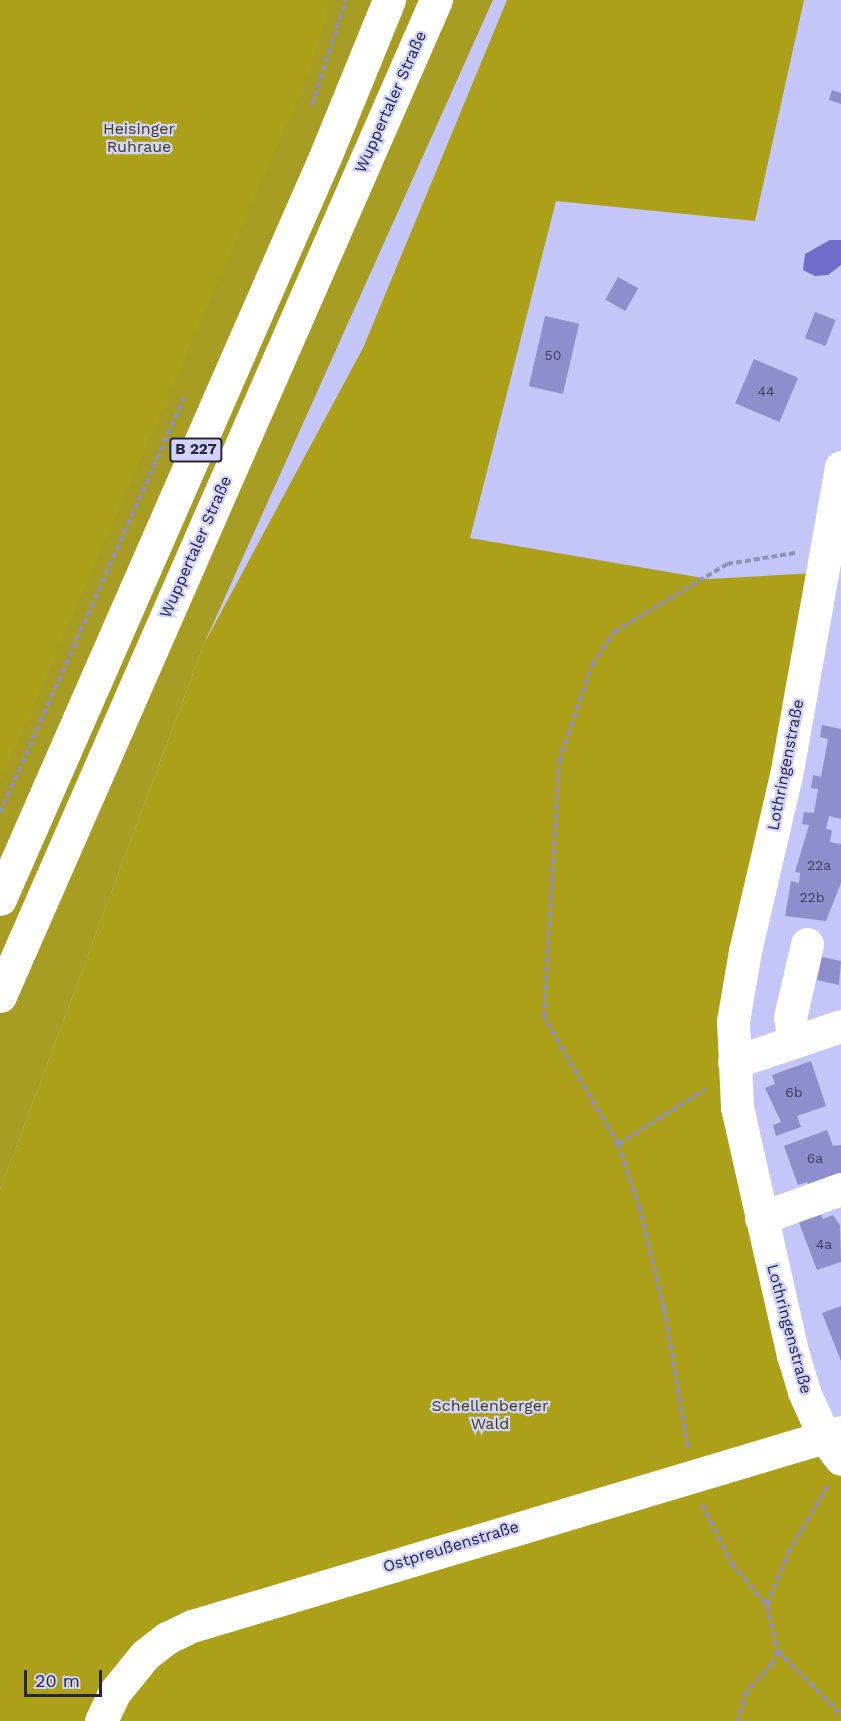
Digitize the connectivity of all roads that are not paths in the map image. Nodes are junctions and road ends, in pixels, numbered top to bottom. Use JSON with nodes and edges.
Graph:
{"nodes":[{"id":1,"x":389,"y":0,"type":"edge"},
{"id":2,"x":436,"y":0,"type":"edge"},
{"id":3,"x":841,"y":467,"type":"edge"},
{"id":4,"x":0,"y":899,"type":"edge"},
{"id":5,"x":807,"y":944,"type":"dead end"},
{"id":6,"x":0,"y":996,"type":"edge"},
{"id":7,"x":841,"y":1026,"type":"edge"},
{"id":8,"x":794,"y":1042,"type":"junction"},
{"id":9,"x":734,"y":1062,"type":"junction"},
{"id":10,"x":841,"y":1190,"type":"edge"},
{"id":11,"x":760,"y":1218,"type":"junction"},
{"id":12,"x":835,"y":1452,"type":"edge"},
{"id":13,"x":101,"y":1721,"type":"edge"}],
"edges":[{"from":1,"to":4,"type":"street","number":"B 227"},
{"from":2,"to":6,"type":"street","name":"Wuppertaler Straße","number":"B 227"},
{"from":3,"to":9,"type":"street","name":"Lothringenstraße"},
{"from":5,"to":8,"type":"street"},
{"from":7,"to":8,"type":"street"},
{"from":8,"to":9,"type":"street"},
{"from":9,"to":11,"type":"street","name":"Lothringenstraße"},
{"from":10,"to":11,"type":"street"},
{"from":11,"to":12,"type":"street","name":"Lothringenstraße"},
{"from":12,"to":13,"type":"street","name":"Ostpreußenstraße"}]}
